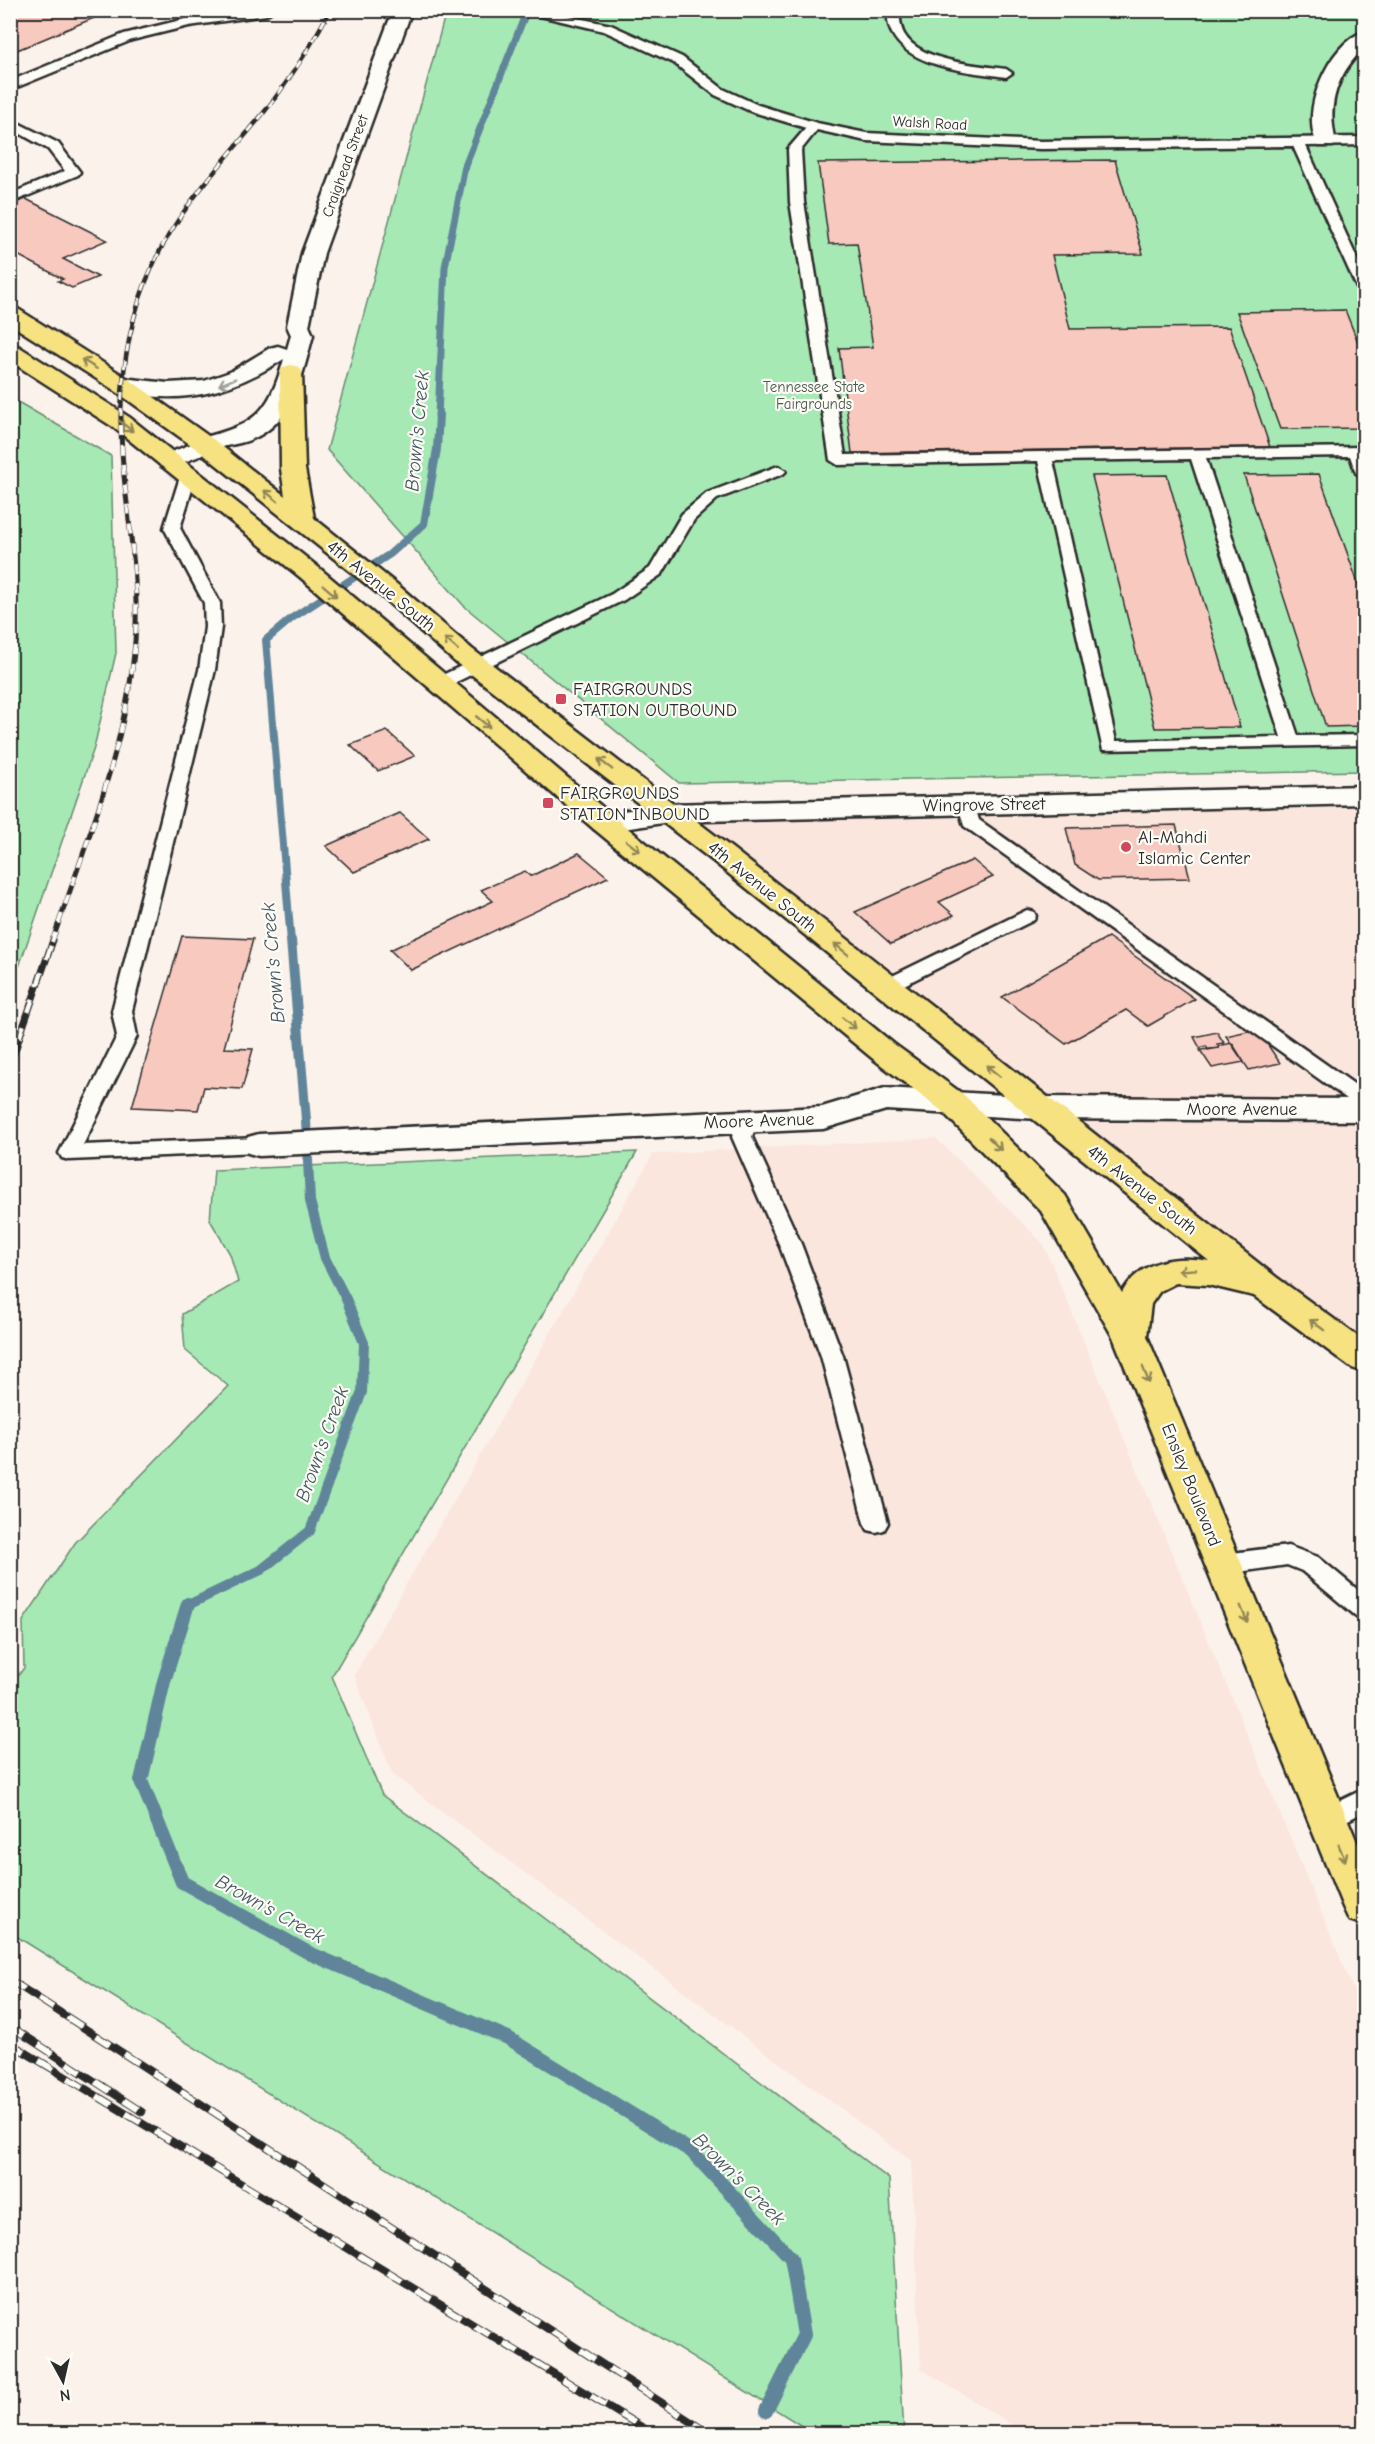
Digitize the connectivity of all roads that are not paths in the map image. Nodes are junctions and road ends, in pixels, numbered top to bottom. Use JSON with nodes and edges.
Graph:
{"nodes":[{"id":1,"x":403,"y":10,"type":"edge"},
{"id":2,"x":521,"y":10,"type":"edge"},
{"id":3,"x":893,"y":10,"type":"edge"},
{"id":4,"x":266,"y":11,"type":"edge"},
{"id":5,"x":1365,"y":38,"type":"edge"},
{"id":6,"x":1006,"y":73,"type":"dead end"},
{"id":7,"x":10,"y":86,"type":"edge"},
{"id":8,"x":10,"y":123,"type":"edge"},
{"id":9,"x":814,"y":126,"type":"junction"},
{"id":10,"x":1365,"y":141,"type":"edge"},
{"id":11,"x":1298,"y":142,"type":"junction"},
{"id":12,"x":1326,"y":142,"type":"junction"},
{"id":13,"x":10,"y":199,"type":"edge"},
{"id":14,"x":1365,"y":288,"type":"edge"},
{"id":15,"x":10,"y":314,"type":"edge"},
{"id":16,"x":10,"y":351,"type":"edge"},
{"id":17,"x":285,"y":362,"type":"junction"},
{"id":18,"x":122,"y":385,"type":"junction"},
{"id":19,"x":212,"y":443,"type":"junction"},
{"id":20,"x":1360,"y":451,"type":"edge"},
{"id":21,"x":1197,"y":454,"type":"junction"},
{"id":22,"x":1044,"y":456,"type":"junction"},
{"id":23,"x":179,"y":469,"type":"junction"},
{"id":24,"x":778,"y":471,"type":"dead end"},
{"id":25,"x":1365,"y":473,"type":"edge"},
{"id":26,"x":302,"y":521,"type":"junction"},
{"id":27,"x":477,"y":665,"type":"junction"},
{"id":28,"x":438,"y":684,"type":"junction"},
{"id":29,"x":1365,"y":740,"type":"edge"},
{"id":30,"x":1290,"y":742,"type":"junction"},
{"id":31,"x":1365,"y":795,"type":"edge"},
{"id":32,"x":967,"y":805,"type":"junction"},
{"id":33,"x":669,"y":813,"type":"junction"},
{"id":34,"x":603,"y":823,"type":"junction"},
{"id":35,"x":1027,"y":916,"type":"dead end"},
{"id":36,"x":887,"y":986,"type":"junction"},
{"id":37,"x":1365,"y":1101,"type":"edge"},
{"id":38,"x":953,"y":1103,"type":"junction"},
{"id":39,"x":1039,"y":1108,"type":"junction"},
{"id":40,"x":1365,"y":1110,"type":"edge"},
{"id":41,"x":747,"y":1121,"type":"junction"},
{"id":42,"x":259,"y":1145,"type":"joint"},
{"id":43,"x":1264,"y":1286,"type":"junction"},
{"id":44,"x":1130,"y":1336,"type":"junction"},
{"id":45,"x":1365,"y":1359,"type":"edge"},
{"id":46,"x":876,"y":1523,"type":"dead end"},
{"id":47,"x":1224,"y":1564,"type":"junction"},
{"id":48,"x":1365,"y":1609,"type":"edge"},
{"id":49,"x":1365,"y":1800,"type":"edge"},
{"id":50,"x":1328,"y":1819,"type":"junction"},
{"id":51,"x":1365,"y":1907,"type":"edge"}],
"edges":[{"from":1,"to":17,"type":"street","name":"Craighead Street"},
{"from":2,"to":9,"type":"lane","name":"Walsh Road"},
{"from":3,"to":6,"type":"lane"},
{"from":4,"to":7,"type":"lane"},
{"from":5,"to":12,"type":"street"},
{"from":8,"to":13,"type":"lane"},
{"from":9,"to":11,"type":"lane","name":"Walsh Road"},
{"from":9,"to":22,"type":"lane"},
{"from":10,"to":12,"type":"lane","name":"Walsh Road"},
{"from":11,"to":12,"type":"lane","name":"Walsh Road"},
{"from":11,"to":14,"type":"lane"},
{"from":18,"to":15,"type":"main road","name":"4th Avenue South","one_way":true},
{"from":16,"to":23,"type":"main road","name":"4th Avenue South","one_way":true},
{"from":17,"to":18,"type":"street","one_way":true},
{"from":17,"to":19,"type":"street","name":"Craighead Street"},
{"from":17,"to":26,"type":"main road"},
{"from":18,"to":19,"type":"main road","name":"4th Avenue South"},
{"from":19,"to":23,"type":"street","name":"Craighead Street"},
{"from":26,"to":19,"type":"main road","name":"4th Avenue South","one_way":true},
{"from":20,"to":21,"type":"lane"},
{"from":20,"to":25,"type":"lane"},
{"from":21,"to":22,"type":"lane"},
{"from":21,"to":30,"type":"lane"},
{"from":22,"to":30,"type":"lane"},
{"from":23,"to":28,"type":"main road","name":"4th Avenue South","one_way":true},
{"from":23,"to":42,"type":"lane"},
{"from":24,"to":27,"type":"lane"},
{"from":27,"to":26,"type":"main road","name":"4th Avenue South","one_way":true},
{"from":27,"to":28,"type":"lane"},
{"from":33,"to":27,"type":"main road","name":"4th Avenue South","one_way":true},
{"from":28,"to":34,"type":"main road","name":"4th Avenue South","one_way":true},
{"from":29,"to":30,"type":"lane"},
{"from":31,"to":32,"type":"street","name":"Wingrove Street"},
{"from":32,"to":33,"type":"street","name":"Wingrove Street"},
{"from":32,"to":37,"type":"lane"},
{"from":33,"to":34,"type":"street","name":"Wingrove Street"},
{"from":36,"to":33,"type":"main road","name":"4th Avenue South","one_way":true},
{"from":34,"to":38,"type":"main road","name":"4th Avenue South","one_way":true},
{"from":35,"to":36,"type":"lane"},
{"from":39,"to":36,"type":"main road","name":"4th Avenue South","one_way":true},
{"from":38,"to":39,"type":"street","name":"Moore Avenue"},
{"from":38,"to":41,"type":"street","name":"Moore Avenue"},
{"from":38,"to":44,"type":"main road","name":"Ensley Boulevard","one_way":true},
{"from":39,"to":40,"type":"street","name":"Moore Avenue"},
{"from":39,"to":43,"type":"main road","name":"4th Avenue South"},
{"from":41,"to":42,"type":"street","name":"Moore Avenue"},
{"from":41,"to":46,"type":"lane"},
{"from":43,"to":44,"type":"main road","one_way":true},
{"from":45,"to":43,"type":"main road","name":"4th Avenue South","one_way":true},
{"from":44,"to":47,"type":"main road","name":"Ensley Boulevard","one_way":true},
{"from":47,"to":48,"type":"lane"},
{"from":47,"to":50,"type":"main road","name":"Ensley Boulevard","one_way":true},
{"from":49,"to":50,"type":"lane"},
{"from":50,"to":51,"type":"main road","name":"Ensley Boulevard","one_way":true}]}
